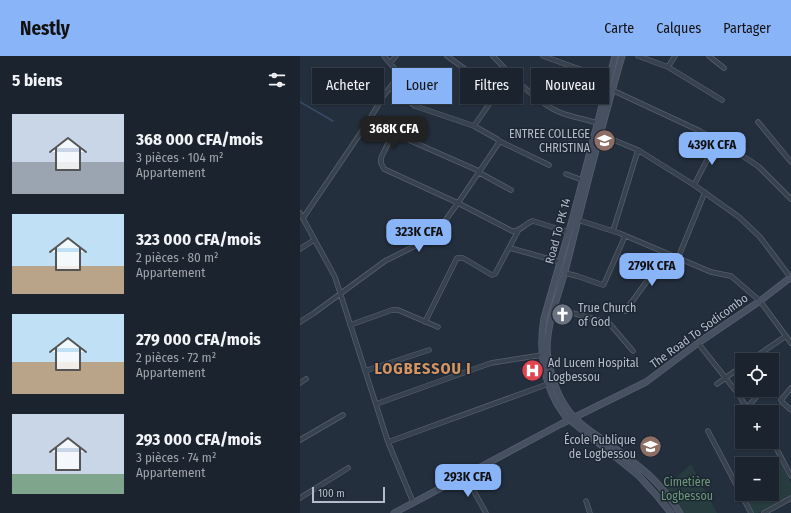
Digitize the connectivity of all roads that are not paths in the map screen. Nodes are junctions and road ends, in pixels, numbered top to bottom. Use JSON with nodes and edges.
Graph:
{"nodes":[{"id":1,"x":384,"y":56,"type":"edge"},
{"id":2,"x":396,"y":56,"type":"edge"},
{"id":3,"x":447,"y":56,"type":"edge"},
{"id":4,"x":493,"y":56,"type":"edge"},
{"id":5,"x":542,"y":56,"type":"edge"},
{"id":6,"x":615,"y":56,"type":"edge"},
{"id":7,"x":622,"y":56,"type":"edge"},
{"id":8,"x":638,"y":56,"type":"edge"},
{"id":9,"x":675,"y":56,"type":"edge"},
{"id":10,"x":712,"y":57,"type":"edge"},
{"id":11,"x":390,"y":63,"type":"junction"},
{"id":12,"x":668,"y":67,"type":"junction"},
{"id":13,"x":464,"y":68,"type":"edge"},
{"id":14,"x":504,"y":68,"type":"edge"},
{"id":15,"x":724,"y":68,"type":"dead end"},
{"id":16,"x":610,"y":77,"type":"junction"},
{"id":17,"x":523,"y":85,"type":"edge"},
{"id":18,"x":390,"y":88,"type":"junction"},
{"id":19,"x":612,"y":90,"type":"junction"},
{"id":20,"x":722,"y":100,"type":"dead end"},
{"id":21,"x":489,"y":104,"type":"edge"},
{"id":22,"x":368,"y":122,"type":"junction"},
{"id":23,"x":597,"y":122,"type":"junction"},
{"id":24,"x":758,"y":122,"type":"dead end"},
{"id":25,"x":474,"y":126,"type":"junction"},
{"id":26,"x":393,"y":133,"type":"junction"},
{"id":27,"x":598,"y":134,"type":"junction"},
{"id":28,"x":499,"y":141,"type":"junction"},
{"id":29,"x":717,"y":141,"type":"junction"},
{"id":30,"x":638,"y":150,"type":"junction"},
{"id":31,"x":791,"y":162,"type":"edge"},
{"id":32,"x":549,"y":165,"type":"dead end"},
{"id":33,"x":479,"y":172,"type":"junction"},
{"id":34,"x":566,"y":174,"type":"dead end"},
{"id":35,"x":582,"y":180,"type":"junction"},
{"id":36,"x":694,"y":184,"type":"junction"},
{"id":37,"x":511,"y":190,"type":"dead end"},
{"id":38,"x":705,"y":192,"type":"junction"},
{"id":39,"x":791,"y":199,"type":"edge"},
{"id":40,"x":458,"y":203,"type":"junction"},
{"id":41,"x":300,"y":213,"type":"edge"},
{"id":42,"x":303,"y":218,"type":"junction"},
{"id":43,"x":578,"y":220,"type":"junction"},
{"id":44,"x":518,"y":231,"type":"junction"},
{"id":45,"x":613,"y":231,"type":"junction"},
{"id":46,"x":568,"y":232,"type":"junction"},
{"id":47,"x":626,"y":236,"type":"junction"},
{"id":48,"x":314,"y":240,"type":"junction"},
{"id":49,"x":300,"y":248,"type":"edge"},
{"id":50,"x":510,"y":248,"type":"junction"},
{"id":51,"x":667,"y":254,"type":"junction"},
{"id":52,"x":678,"y":258,"type":"junction"},
{"id":53,"x":560,"y":262,"type":"junction"},
{"id":54,"x":565,"y":274,"type":"junction"},
{"id":55,"x":791,"y":277,"type":"edge"},
{"id":56,"x":340,"y":294,"type":"junction"},
{"id":57,"x":760,"y":301,"type":"junction"},
{"id":58,"x":554,"y":308,"type":"junction"},
{"id":59,"x":625,"y":311,"type":"dead end"},
{"id":60,"x":300,"y":322,"type":"edge"},
{"id":61,"x":425,"y":322,"type":"junction"},
{"id":62,"x":350,"y":325,"type":"junction"},
{"id":63,"x":438,"y":327,"type":"dead end"},
{"id":64,"x":786,"y":336,"type":"junction"},
{"id":65,"x":698,"y":343,"type":"junction"},
{"id":66,"x":791,"y":343,"type":"edge"},
{"id":67,"x":429,"y":350,"type":"dead end"},
{"id":68,"x":633,"y":351,"type":"dead end"},
{"id":69,"x":761,"y":353,"type":"edge"},
{"id":70,"x":542,"y":355,"type":"junction"},
{"id":71,"x":365,"y":371,"type":"junction"},
{"id":72,"x":735,"y":371,"type":"edge"},
{"id":73,"x":726,"y":378,"type":"junction"},
{"id":74,"x":306,"y":379,"type":"dead end"},
{"id":75,"x":300,"y":383,"type":"edge"},
{"id":76,"x":548,"y":384,"type":"junction"},
{"id":77,"x":717,"y":384,"type":"dead end"},
{"id":78,"x":791,"y":388,"type":"edge"},
{"id":79,"x":756,"y":397,"type":"edge"},
{"id":80,"x":376,"y":404,"type":"junction"},
{"id":81,"x":745,"y":405,"type":"edge"},
{"id":82,"x":750,"y":405,"type":"edge"},
{"id":83,"x":563,"y":409,"type":"junction"},
{"id":84,"x":791,"y":410,"type":"edge"},
{"id":85,"x":343,"y":415,"type":"dead end"},
{"id":86,"x":571,"y":419,"type":"junction"},
{"id":87,"x":708,"y":431,"type":"dead end"},
{"id":88,"x":300,"y":440,"type":"edge"},
{"id":89,"x":388,"y":442,"type":"junction"},
{"id":90,"x":777,"y":449,"type":"edge"},
{"id":91,"x":348,"y":468,"type":"dead end"},
{"id":92,"x":465,"y":475,"type":"junction"},
{"id":93,"x":791,"y":476,"type":"edge"},
{"id":94,"x":300,"y":498,"type":"edge"},
{"id":95,"x":791,"y":498,"type":"edge"},
{"id":96,"x":586,"y":501,"type":"dead end"},
{"id":97,"x":413,"y":502,"type":"junction"},
{"id":98,"x":394,"y":513,"type":"edge"},
{"id":99,"x":486,"y":513,"type":"edge"},
{"id":100,"x":590,"y":513,"type":"edge"},
{"id":101,"x":671,"y":513,"type":"edge"},
{"id":102,"x":680,"y":513,"type":"edge"},
{"id":103,"x":751,"y":513,"type":"edge"},
{"id":104,"x":764,"y":513,"type":"edge"}],
"edges":[{"from":1,"to":11,"type":"street"},
{"from":2,"to":11,"type":"street"},
{"from":3,"to":13,"type":"street"},
{"from":4,"to":14,"type":"street"},
{"from":5,"to":16,"type":"street"},
{"from":6,"to":16,"type":"main road","name":"Road To PK 14"},
{"from":7,"to":19,"type":"main road","name":"Road To PK 14"},
{"from":8,"to":12,"type":"street"},
{"from":9,"to":12,"type":"street"},
{"from":10,"to":15,"type":"street"},
{"from":11,"to":18,"type":"street"},
{"from":12,"to":20,"type":"street"},
{"from":16,"to":23,"type":"main road","name":"Road To PK 14"},
{"from":17,"to":23,"type":"street"},
{"from":18,"to":22,"type":"street"},
{"from":18,"to":25,"type":"street"},
{"from":19,"to":27,"type":"main road","name":"Road To PK 14"},
{"from":19,"to":29,"type":"street"},
{"from":21,"to":25,"type":"street"},
{"from":22,"to":26,"type":"street"},
{"from":22,"to":42,"type":"street"},
{"from":23,"to":27,"type":"main road","name":"Road To PK 14"},
{"from":24,"to":31,"type":"street"},
{"from":25,"to":28,"type":"street"},
{"from":26,"to":33,"type":"street"},
{"from":26,"to":40,"type":"street"},
{"from":27,"to":30,"type":"street"},
{"from":27,"to":35,"type":"main road","name":"Road To PK 14"},
{"from":27,"to":43,"type":"main road","name":"Road To PK 14"},
{"from":28,"to":32,"type":"street"},
{"from":28,"to":33,"type":"street"},
{"from":29,"to":36,"type":"street"},
{"from":29,"to":39,"type":"street"},
{"from":30,"to":36,"type":"street"},
{"from":30,"to":45,"type":"street"},
{"from":33,"to":37,"type":"street"},
{"from":33,"to":40,"type":"street"},
{"from":34,"to":35,"type":"street"},
{"from":35,"to":46,"type":"main road","name":"Road To PK 14"},
{"from":36,"to":38,"type":"street"},
{"from":38,"to":52,"type":"street"},
{"from":38,"to":55,"type":"street"},
{"from":40,"to":44,"type":"street"},
{"from":40,"to":56,"type":"street"},
{"from":41,"to":42,"type":"street"},
{"from":42,"to":48,"type":"street"},
{"from":43,"to":45,"type":"street"},
{"from":43,"to":54,"type":"main road","name":"Road To PK 14"},
{"from":44,"to":46,"type":"street"},
{"from":44,"to":50,"type":"street"},
{"from":45,"to":47,"type":"street"},
{"from":46,"to":53,"type":"main road","name":"Road To PK 14"},
{"from":47,"to":51,"type":"street"},
{"from":47,"to":54,"type":"street"},
{"from":48,"to":49,"type":"street"},
{"from":48,"to":56,"type":"street"},
{"from":50,"to":53,"type":"street"},
{"from":50,"to":61,"type":"street"},
{"from":51,"to":52,"type":"street"},
{"from":51,"to":59,"type":"street"},
{"from":52,"to":57,"type":"street"},
{"from":53,"to":70,"type":"main road","name":"Road To PK 14"},
{"from":54,"to":58,"type":"main road","name":"Road To PK 14"},
{"from":55,"to":57,"type":"main road","name":"The Road To Sodicombo"},
{"from":56,"to":60,"type":"street"},
{"from":56,"to":62,"type":"street"},
{"from":57,"to":64,"type":"street"},
{"from":57,"to":65,"type":"main road","name":"The Road To Sodicombo"},
{"from":58,"to":68,"type":"street"},
{"from":58,"to":83,"type":"main road","name":"Road To PK 14"},
{"from":61,"to":62,"type":"street"},
{"from":61,"to":63,"type":"street"},
{"from":62,"to":71,"type":"street"},
{"from":64,"to":66,"type":"street"},
{"from":64,"to":69,"type":"street"},
{"from":65,"to":73,"type":"street"},
{"from":65,"to":86,"type":"main road","name":"The Road To Sodicombo"},
{"from":67,"to":71,"type":"street"},
{"from":70,"to":76,"type":"main road","name":"Road To PK 14"},
{"from":70,"to":80,"type":"street"},
{"from":71,"to":80,"type":"street"},
{"from":72,"to":73,"type":"street"},
{"from":73,"to":77,"type":"street"},
{"from":73,"to":81,"type":"street"},
{"from":74,"to":75,"type":"street"},
{"from":76,"to":83,"type":"main road","name":"Road To PK 14"},
{"from":76,"to":89,"type":"street"},
{"from":78,"to":84,"type":"street"},
{"from":79,"to":82,"type":"street"},
{"from":80,"to":89,"type":"street"},
{"from":83,"to":86,"type":"main road"},
{"from":85,"to":88,"type":"street"},
{"from":86,"to":92,"type":"main road","name":"The Road To Sodicombo"},
{"from":86,"to":101,"type":"main road"},
{"from":86,"to":102,"type":"main road"},
{"from":87,"to":103,"type":"street"},
{"from":89,"to":97,"type":"street"},
{"from":90,"to":93,"type":"street"},
{"from":91,"to":94,"type":"street"},
{"from":92,"to":97,"type":"main road","name":"The Road To Sodicombo"},
{"from":92,"to":99,"type":"street"},
{"from":95,"to":104,"type":"street"},
{"from":96,"to":100,"type":"street"},
{"from":97,"to":98,"type":"main road","name":"The Road To Sodicombo"}]}
